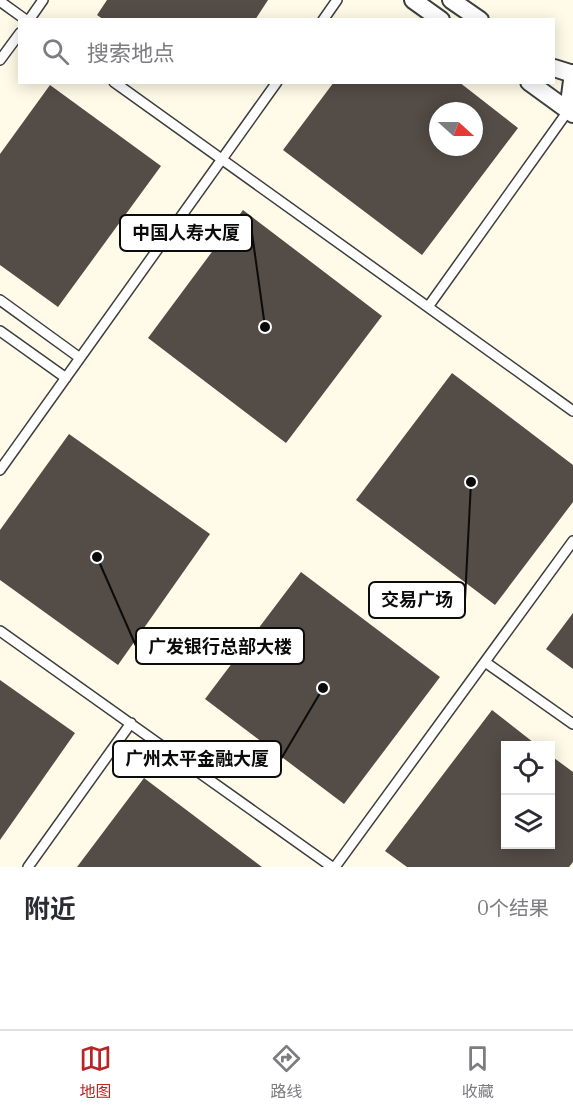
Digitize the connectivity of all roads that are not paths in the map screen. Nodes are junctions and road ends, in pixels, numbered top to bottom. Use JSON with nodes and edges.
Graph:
{"nodes":[{"id":1,"x":43,"y":0,"type":"edge"},
{"id":2,"x":337,"y":0,"type":"edge"},
{"id":3,"x":413,"y":0,"type":"edge"},
{"id":4,"x":452,"y":0,"type":"edge"},
{"id":5,"x":1,"y":2,"type":"edge"},
{"id":6,"x":24,"y":18,"type":"edge"},
{"id":7,"x":29,"y":18,"type":"edge"},
{"id":8,"x":324,"y":18,"type":"edge"},
{"id":9,"x":438,"y":18,"type":"edge"},
{"id":10,"x":477,"y":18,"type":"edge"},
{"id":11,"x":18,"y":36,"type":"edge"},
{"id":12,"x":0,"y":60,"type":"edge"},
{"id":13,"x":555,"y":68,"type":"edge"},
{"id":14,"x":573,"y":74,"type":"edge"},
{"id":15,"x":117,"y":84,"type":"edge"},
{"id":16,"x":276,"y":84,"type":"edge"},
{"id":17,"x":532,"y":84,"type":"edge"},
{"id":18,"x":571,"y":111,"type":"edge"},
{"id":19,"x":222,"y":160,"type":"junction"},
{"id":20,"x":0,"y":300,"type":"edge"},
{"id":21,"x":428,"y":307,"type":"junction"},
{"id":22,"x":0,"y":331,"type":"edge"},
{"id":23,"x":80,"y":358,"type":"junction"},
{"id":24,"x":66,"y":378,"type":"junction"},
{"id":25,"x":573,"y":411,"type":"edge"},
{"id":26,"x":0,"y":470,"type":"edge"},
{"id":27,"x":573,"y":541,"type":"edge"},
{"id":28,"x":0,"y":630,"type":"edge"},
{"id":29,"x":485,"y":662,"type":"junction"},
{"id":30,"x":131,"y":723,"type":"junction"},
{"id":31,"x":573,"y":724,"type":"edge"},
{"id":32,"x":28,"y":867,"type":"edge"},
{"id":33,"x":334,"y":867,"type":"edge"}],
"edges":[{"from":1,"to":7,"type":"street"},
{"from":2,"to":8,"type":"street"},
{"from":3,"to":9,"type":"street"},
{"from":4,"to":10,"type":"street"},
{"from":5,"to":6,"type":"street"},
{"from":11,"to":12,"type":"street"},
{"from":13,"to":14,"type":"street"},
{"from":14,"to":18,"type":"street"},
{"from":15,"to":19,"type":"street"},
{"from":16,"to":19,"type":"street"},
{"from":17,"to":18,"type":"street"},
{"from":18,"to":21,"type":"street"},
{"from":19,"to":21,"type":"street"},
{"from":19,"to":23,"type":"street"},
{"from":20,"to":23,"type":"street"},
{"from":21,"to":25,"type":"street"},
{"from":22,"to":24,"type":"street"},
{"from":23,"to":24,"type":"street"},
{"from":24,"to":26,"type":"street"},
{"from":27,"to":29,"type":"street"},
{"from":28,"to":30,"type":"street"},
{"from":29,"to":31,"type":"street"},
{"from":29,"to":33,"type":"street"},
{"from":30,"to":32,"type":"street"},
{"from":30,"to":33,"type":"street"}]}
